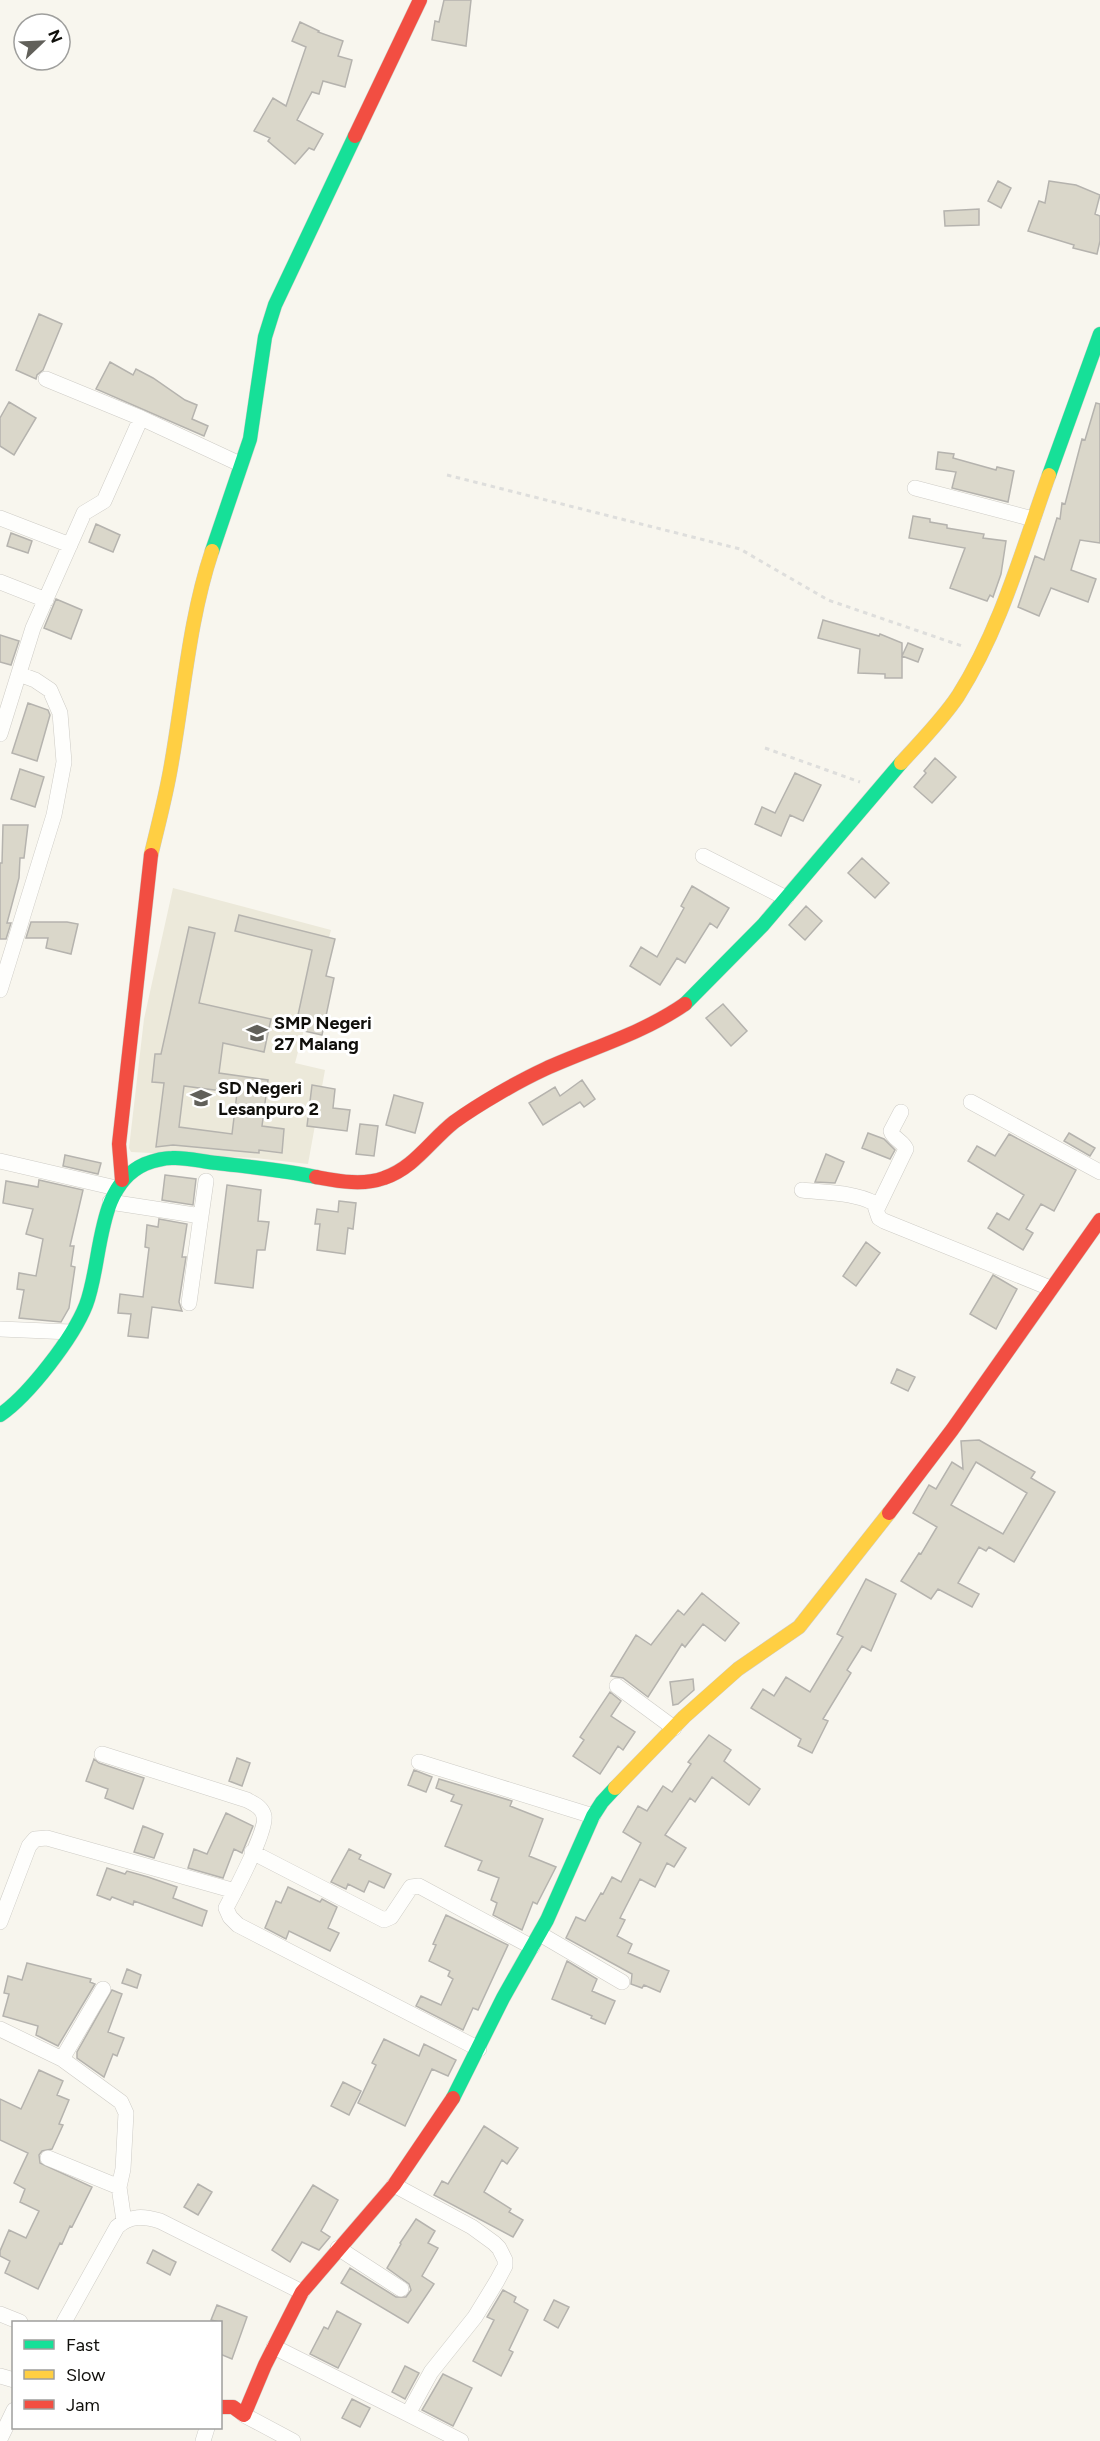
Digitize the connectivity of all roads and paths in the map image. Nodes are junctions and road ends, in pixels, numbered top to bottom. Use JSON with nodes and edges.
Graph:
{"nodes":[{"id":1,"x":420,"y":0,"type":"edge"},
{"id":2,"x":1100,"y":334,"type":"edge"},
{"id":3,"x":46,"y":379,"type":"dead end"},
{"id":4,"x":141,"y":418,"type":"junction"},
{"id":5,"x":240,"y":464,"type":"junction"},
{"id":6,"x":447,"y":475,"type":"dead end"},
{"id":7,"x":915,"y":488,"type":"dead end"},
{"id":8,"x":0,"y":518,"type":"edge"},
{"id":9,"x":1033,"y":519,"type":"junction"},
{"id":10,"x":70,"y":545,"type":"junction"},
{"id":11,"x":0,"y":582,"type":"edge"},
{"id":12,"x":45,"y":600,"type":"junction"},
{"id":13,"x":981,"y":652,"type":"junction"},
{"id":14,"x":19,"y":674,"type":"junction"},
{"id":15,"x":0,"y":734,"type":"edge"},
{"id":16,"x":765,"y":748,"type":"dead end"},
{"id":17,"x":879,"y":788,"type":"junction"},
{"id":18,"x":703,"y":856,"type":"dead end"},
{"id":19,"x":786,"y":898,"type":"junction"},
{"id":20,"x":0,"y":990,"type":"edge"},
{"id":21,"x":971,"y":1102,"type":"dead end"},
{"id":22,"x":901,"y":1112,"type":"dead end"},
{"id":23,"x":0,"y":1161,"type":"edge"},
{"id":24,"x":1100,"y":1172,"type":"edge"},
{"id":25,"x":206,"y":1181,"type":"dead end"},
{"id":26,"x":116,"y":1190,"type":"junction"},
{"id":27,"x":802,"y":1190,"type":"dead end"},
{"id":28,"x":877,"y":1209,"type":"junction"},
{"id":29,"x":201,"y":1216,"type":"junction"},
{"id":30,"x":1100,"y":1220,"type":"edge"},
{"id":31,"x":1050,"y":1288,"type":"junction"},
{"id":32,"x":189,"y":1303,"type":"dead end"},
{"id":33,"x":0,"y":1329,"type":"edge"},
{"id":34,"x":71,"y":1332,"type":"junction"},
{"id":35,"x":0,"y":1415,"type":"edge"},
{"id":36,"x":617,"y":1686,"type":"dead end"},
{"id":37,"x":674,"y":1728,"type":"junction"},
{"id":38,"x":102,"y":1754,"type":"dead end"},
{"id":39,"x":419,"y":1762,"type":"dead end"},
{"id":40,"x":593,"y":1816,"type":"junction"},
{"id":41,"x":252,"y":1852,"type":"junction"},
{"id":42,"x":235,"y":1891,"type":"junction"},
{"id":43,"x":0,"y":1922,"type":"edge"},
{"id":44,"x":536,"y":1940,"type":"junction"},
{"id":45,"x":622,"y":1982,"type":"dead end"},
{"id":46,"x":104,"y":1989,"type":"dead end"},
{"id":47,"x":0,"y":2029,"type":"edge"},
{"id":48,"x":479,"y":2049,"type":"junction"},
{"id":49,"x":62,"y":2059,"type":"junction"},
{"id":50,"x":48,"y":2158,"type":"dead end"},
{"id":51,"x":394,"y":2185,"type":"junction"},
{"id":52,"x":119,"y":2187,"type":"junction"},
{"id":53,"x":124,"y":2221,"type":"junction"},
{"id":54,"x":338,"y":2248,"type":"junction"},
{"id":55,"x":401,"y":2289,"type":"dead end"},
{"id":56,"x":302,"y":2292,"type":"junction"},
{"id":57,"x":0,"y":2314,"type":"edge"},
{"id":58,"x":18,"y":2321,"type":"edge"},
{"id":59,"x":65,"y":2321,"type":"edge"},
{"id":60,"x":274,"y":2347,"type":"junction"},
{"id":61,"x":222,"y":2407,"type":"edge"},
{"id":62,"x":12,"y":2414,"type":"edge"},
{"id":63,"x":408,"y":2414,"type":"junction"},
{"id":64,"x":244,"y":2415,"type":"junction"},
{"id":65,"x":0,"y":2439,"type":"edge"},
{"id":66,"x":293,"y":2441,"type":"edge"},
{"id":67,"x":461,"y":2441,"type":"edge"}],
"edges":[{"from":1,"to":5,"type":"street"},
{"from":2,"to":9,"type":"street"},
{"from":3,"to":4,"type":"street"},
{"from":4,"to":5,"type":"street"},
{"from":4,"to":10,"type":"street"},
{"from":5,"to":26,"type":"street"},
{"from":6,"to":13,"type":"path"},
{"from":7,"to":9,"type":"street"},
{"from":8,"to":10,"type":"street"},
{"from":9,"to":13,"type":"street"},
{"from":10,"to":12,"type":"street"},
{"from":11,"to":12,"type":"street"},
{"from":12,"to":14,"type":"street"},
{"from":13,"to":17,"type":"street"},
{"from":14,"to":15,"type":"street"},
{"from":14,"to":20,"type":"street"},
{"from":16,"to":17,"type":"path"},
{"from":17,"to":19,"type":"street"},
{"from":18,"to":19,"type":"street"},
{"from":19,"to":26,"type":"street"},
{"from":21,"to":24,"type":"street"},
{"from":22,"to":28,"type":"street"},
{"from":23,"to":26,"type":"street"},
{"from":25,"to":29,"type":"street"},
{"from":26,"to":29,"type":"street"},
{"from":26,"to":34,"type":"street"},
{"from":27,"to":28,"type":"street"},
{"from":28,"to":31,"type":"street"},
{"from":29,"to":32,"type":"street"},
{"from":30,"to":31,"type":"street"},
{"from":31,"to":37,"type":"street"},
{"from":33,"to":34,"type":"street"},
{"from":34,"to":35,"type":"street"},
{"from":36,"to":37,"type":"street"},
{"from":37,"to":40,"type":"street"},
{"from":38,"to":41,"type":"street"},
{"from":39,"to":40,"type":"street"},
{"from":40,"to":44,"type":"street"},
{"from":41,"to":42,"type":"street"},
{"from":41,"to":44,"type":"street"},
{"from":42,"to":43,"type":"street"},
{"from":42,"to":48,"type":"street"},
{"from":44,"to":45,"type":"street"},
{"from":44,"to":48,"type":"street"},
{"from":46,"to":49,"type":"street"},
{"from":47,"to":49,"type":"street"},
{"from":48,"to":51,"type":"street"},
{"from":49,"to":52,"type":"street"},
{"from":50,"to":52,"type":"street"},
{"from":51,"to":54,"type":"street"},
{"from":51,"to":63,"type":"street"},
{"from":52,"to":53,"type":"street"},
{"from":53,"to":56,"type":"street"},
{"from":53,"to":59,"type":"street"},
{"from":54,"to":55,"type":"street"},
{"from":54,"to":56,"type":"street"},
{"from":56,"to":60,"type":"street"},
{"from":57,"to":58,"type":"street"},
{"from":60,"to":63,"type":"street"},
{"from":60,"to":64,"type":"street"},
{"from":61,"to":64,"type":"street"},
{"from":62,"to":65,"type":"street"},
{"from":63,"to":67,"type":"street"},
{"from":64,"to":66,"type":"street"}]}
